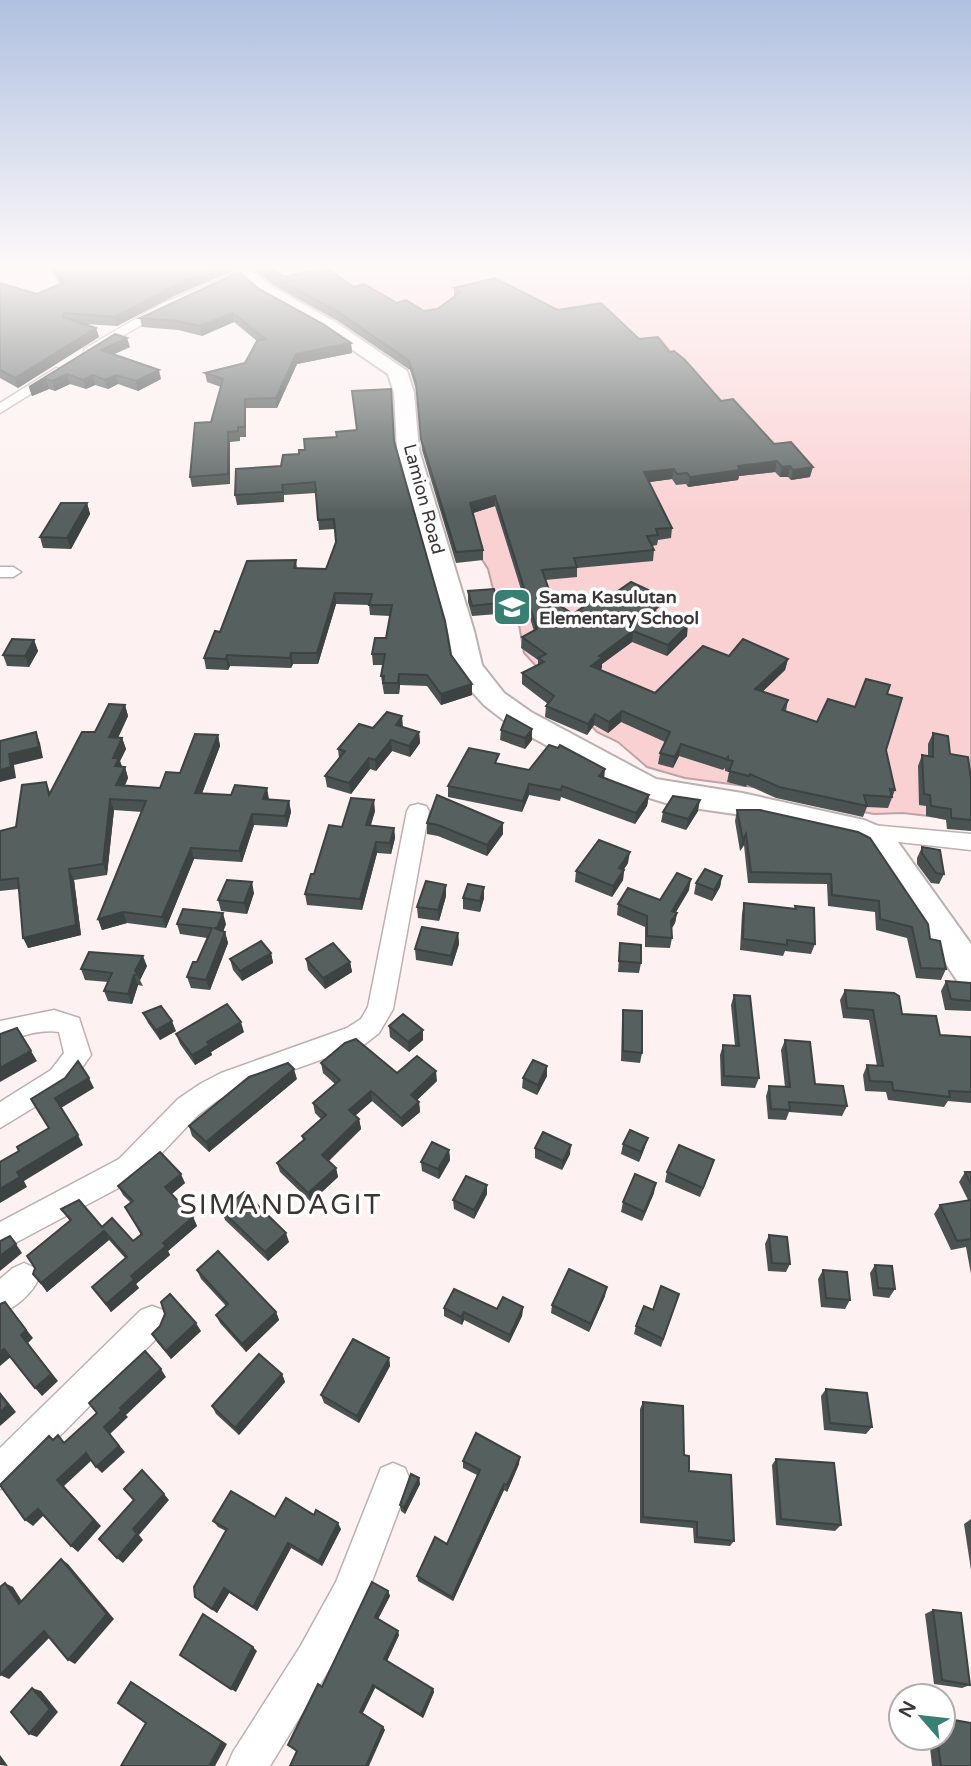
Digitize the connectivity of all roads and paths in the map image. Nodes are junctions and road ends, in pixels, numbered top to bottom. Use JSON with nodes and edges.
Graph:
{"nodes":[{"id":1,"x":92,"y":349,"type":"edge"},
{"id":2,"x":367,"y":349,"type":"edge"},
{"id":3,"x":0,"y":395,"type":"edge"},
{"id":4,"x":18,"y":397,"type":"junction"},
{"id":5,"x":0,"y":409,"type":"edge"},
{"id":6,"x":418,"y":811,"type":"dead end"},
{"id":7,"x":871,"y":833,"type":"junction"},
{"id":8,"x":971,"y":842,"type":"edge"},
{"id":9,"x":971,"y":972,"type":"edge"},
{"id":10,"x":0,"y":1032,"type":"edge"},
{"id":11,"x":0,"y":1116,"type":"edge"},
{"id":12,"x":0,"y":1237,"type":"edge"},
{"id":13,"x":24,"y":1278,"type":"dead end"},
{"id":14,"x":0,"y":1298,"type":"edge"},
{"id":15,"x":152,"y":1321,"type":"dead end"},
{"id":16,"x":0,"y":1472,"type":"edge"},
{"id":17,"x":393,"y":1479,"type":"dead end"},
{"id":18,"x":247,"y":1766,"type":"edge"}],
"edges":[{"from":1,"to":4,"type":"street"},
{"from":2,"to":7,"type":"street","name":"Lamion Road"},
{"from":3,"to":4,"type":"street"},
{"from":4,"to":5,"type":"street"},
{"from":6,"to":12,"type":"street"},
{"from":7,"to":8,"type":"street"},
{"from":7,"to":9,"type":"street"},
{"from":10,"to":11,"type":"street"},
{"from":13,"to":14,"type":"street"},
{"from":15,"to":16,"type":"street"},
{"from":17,"to":18,"type":"street"}]}
